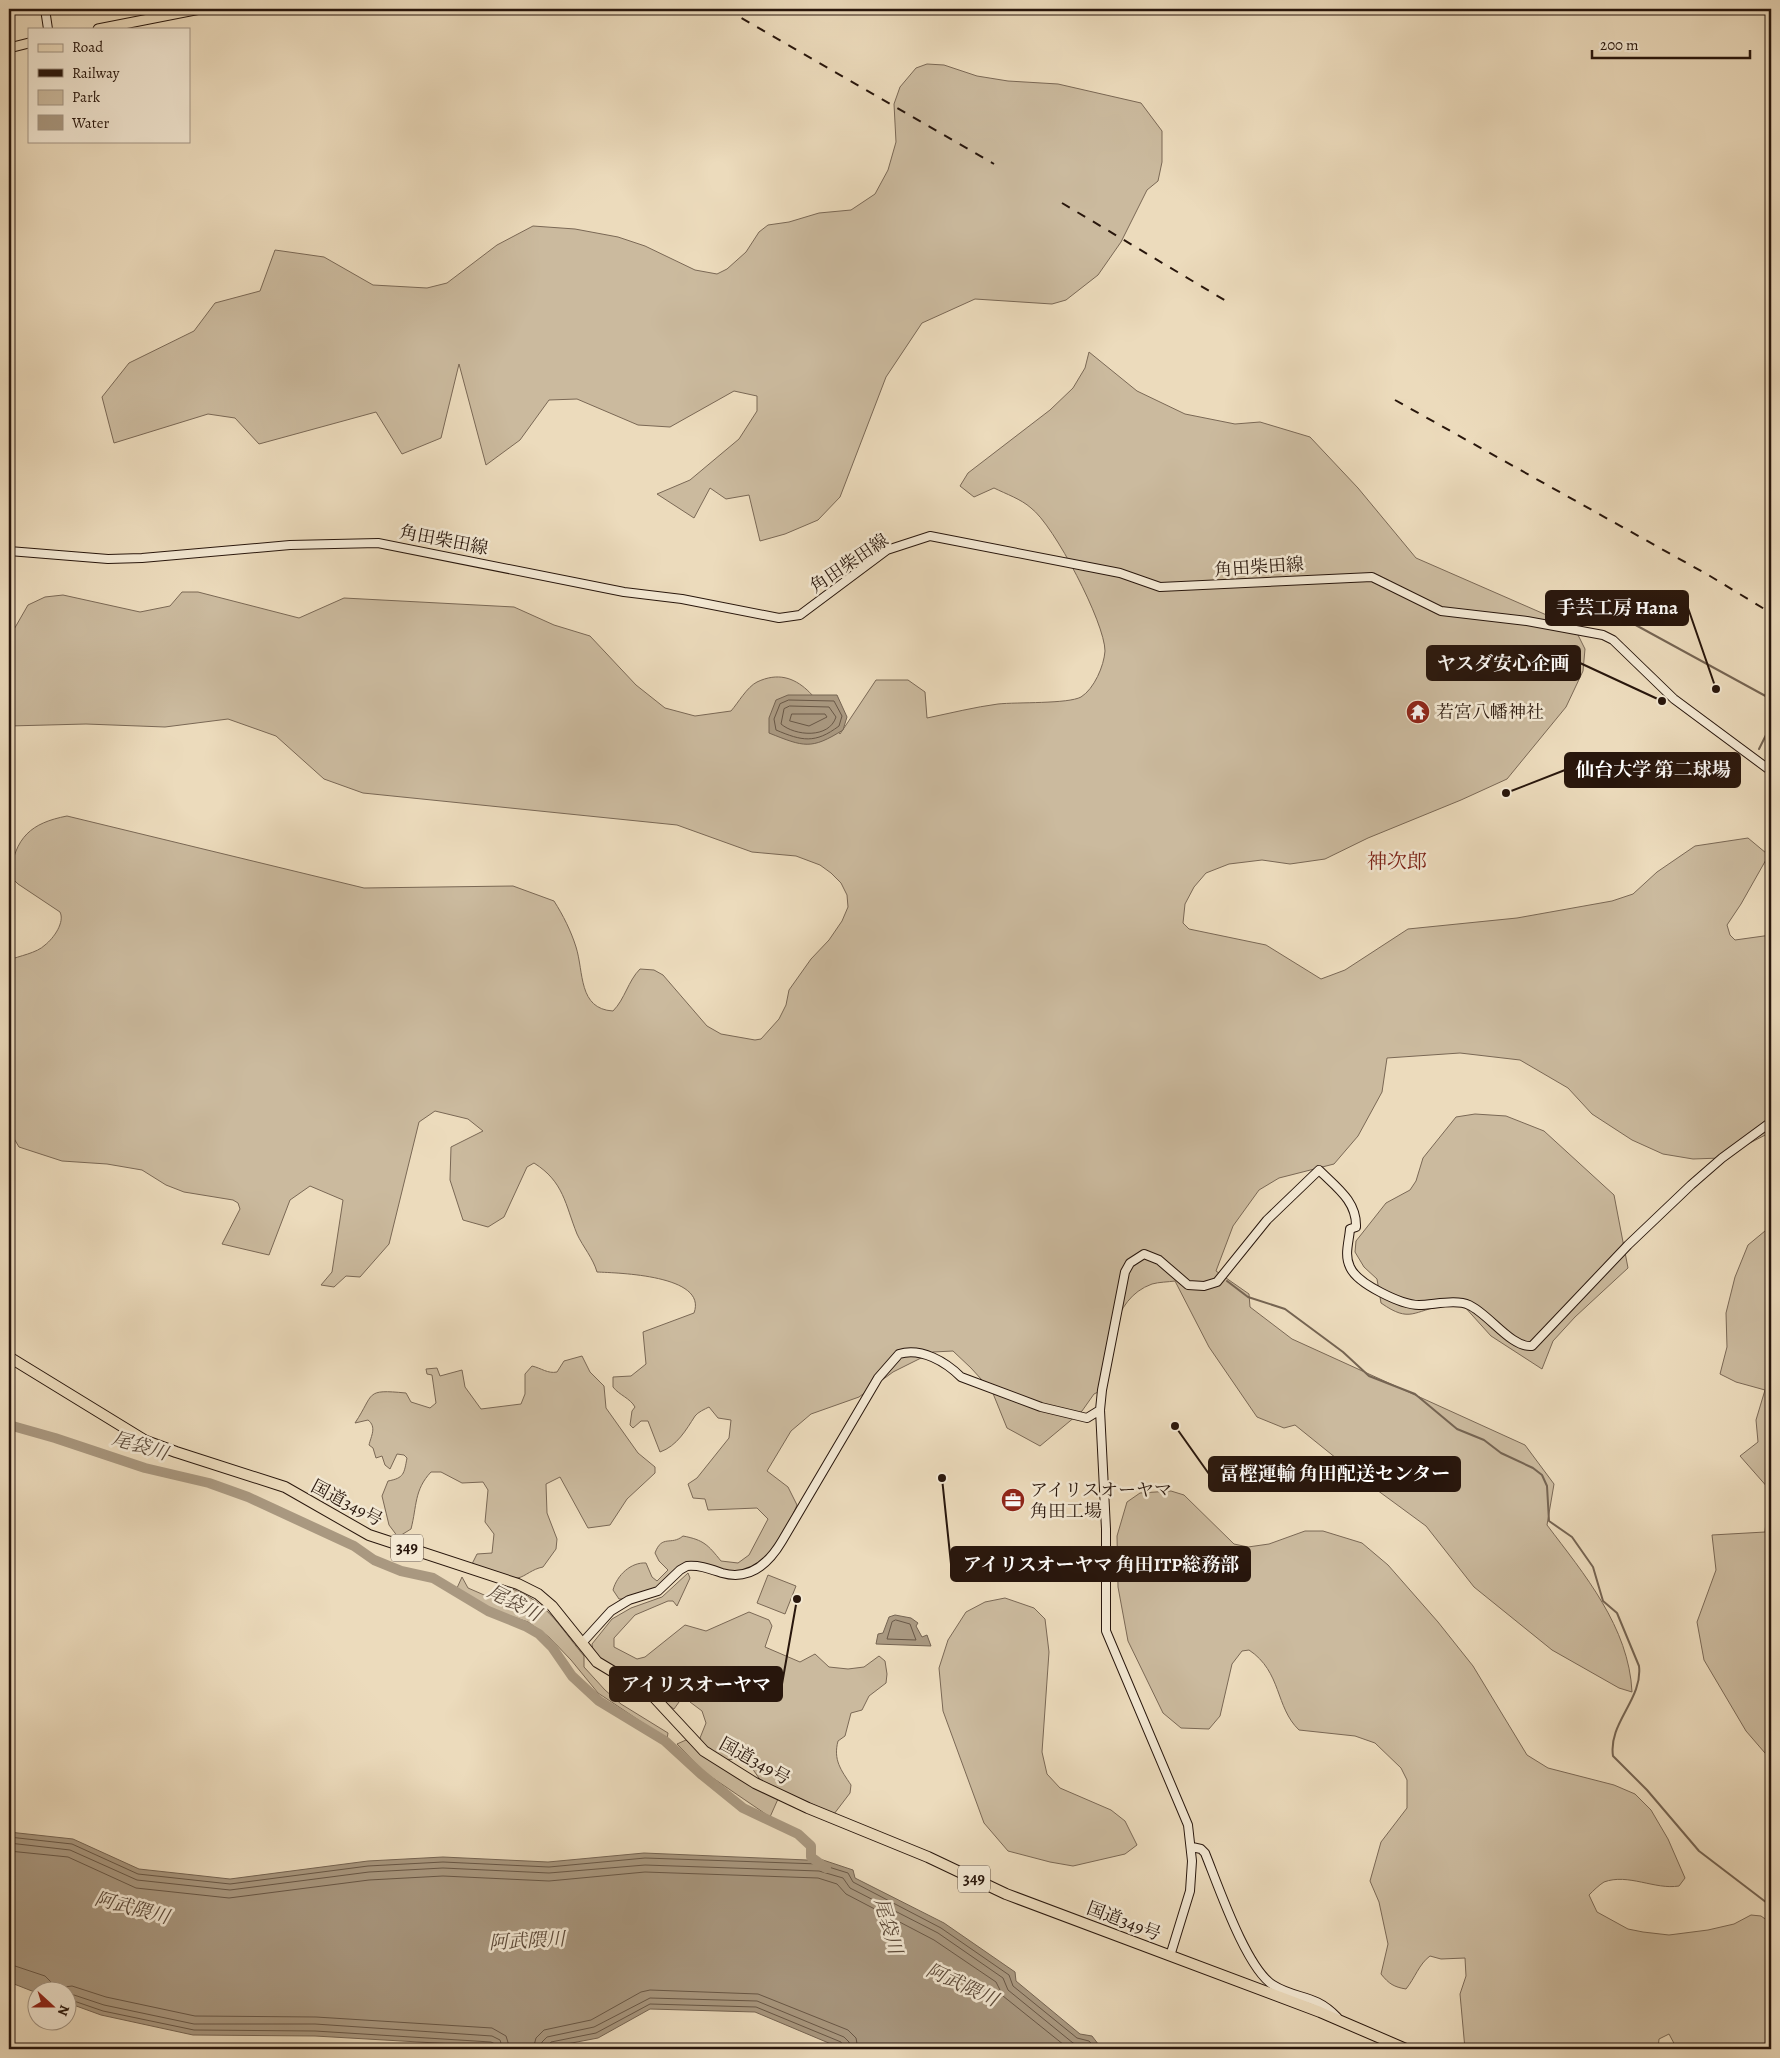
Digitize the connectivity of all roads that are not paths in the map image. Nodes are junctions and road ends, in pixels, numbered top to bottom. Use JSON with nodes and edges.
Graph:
{"nodes":[{"id":1,"x":45,"y":9,"type":"edge"},
{"id":2,"x":200,"y":9,"type":"edge"},
{"id":3,"x":48,"y":28,"type":"edge"},
{"id":4,"x":103,"y":28,"type":"edge"},
{"id":5,"x":28,"y":44,"type":"edge"},
{"id":6,"x":9,"y":48,"type":"edge"},
{"id":7,"x":9,"y":550,"type":"edge"},
{"id":8,"x":1771,"y":771,"type":"edge"},
{"id":9,"x":1771,"y":1122,"type":"edge"},
{"id":10,"x":9,"y":1357,"type":"edge"},
{"id":11,"x":1100,"y":1410,"type":"junction"},
{"id":12,"x":582,"y":1643,"type":"junction"},
{"id":13,"x":1192,"y":1847,"type":"junction"},
{"id":14,"x":1170,"y":1956,"type":"junction"},
{"id":15,"x":1320,"y":2002,"type":"junction"},
{"id":16,"x":1302,"y":2006,"type":"junction"},
{"id":17,"x":1340,"y":2020,"type":"junction"},
{"id":18,"x":1406,"y":2049,"type":"edge"}],
"edges":[{"from":1,"to":3,"type":"street"},
{"from":2,"to":4,"type":"main road"},
{"from":5,"to":6,"type":"main road"},
{"from":7,"to":8,"type":"street","name":"角田柴田線"},
{"from":9,"to":11,"type":"street"},
{"from":10,"to":12,"type":"highway","name":"国道349号","number":"349"},
{"from":11,"to":12,"type":"street"},
{"from":11,"to":13,"type":"street"},
{"from":12,"to":14,"type":"highway","name":"国道349号","number":"349"},
{"from":13,"to":14,"type":"street"},
{"from":13,"to":15,"type":"street"},
{"from":14,"to":16,"type":"highway","name":"国道349号","number":"349"},
{"from":15,"to":16,"type":"street"},
{"from":15,"to":17,"type":"street"},
{"from":16,"to":17,"type":"highway","name":"国道349号","number":"349"},
{"from":17,"to":18,"type":"highway","name":"国道349号","number":"349"}]}
